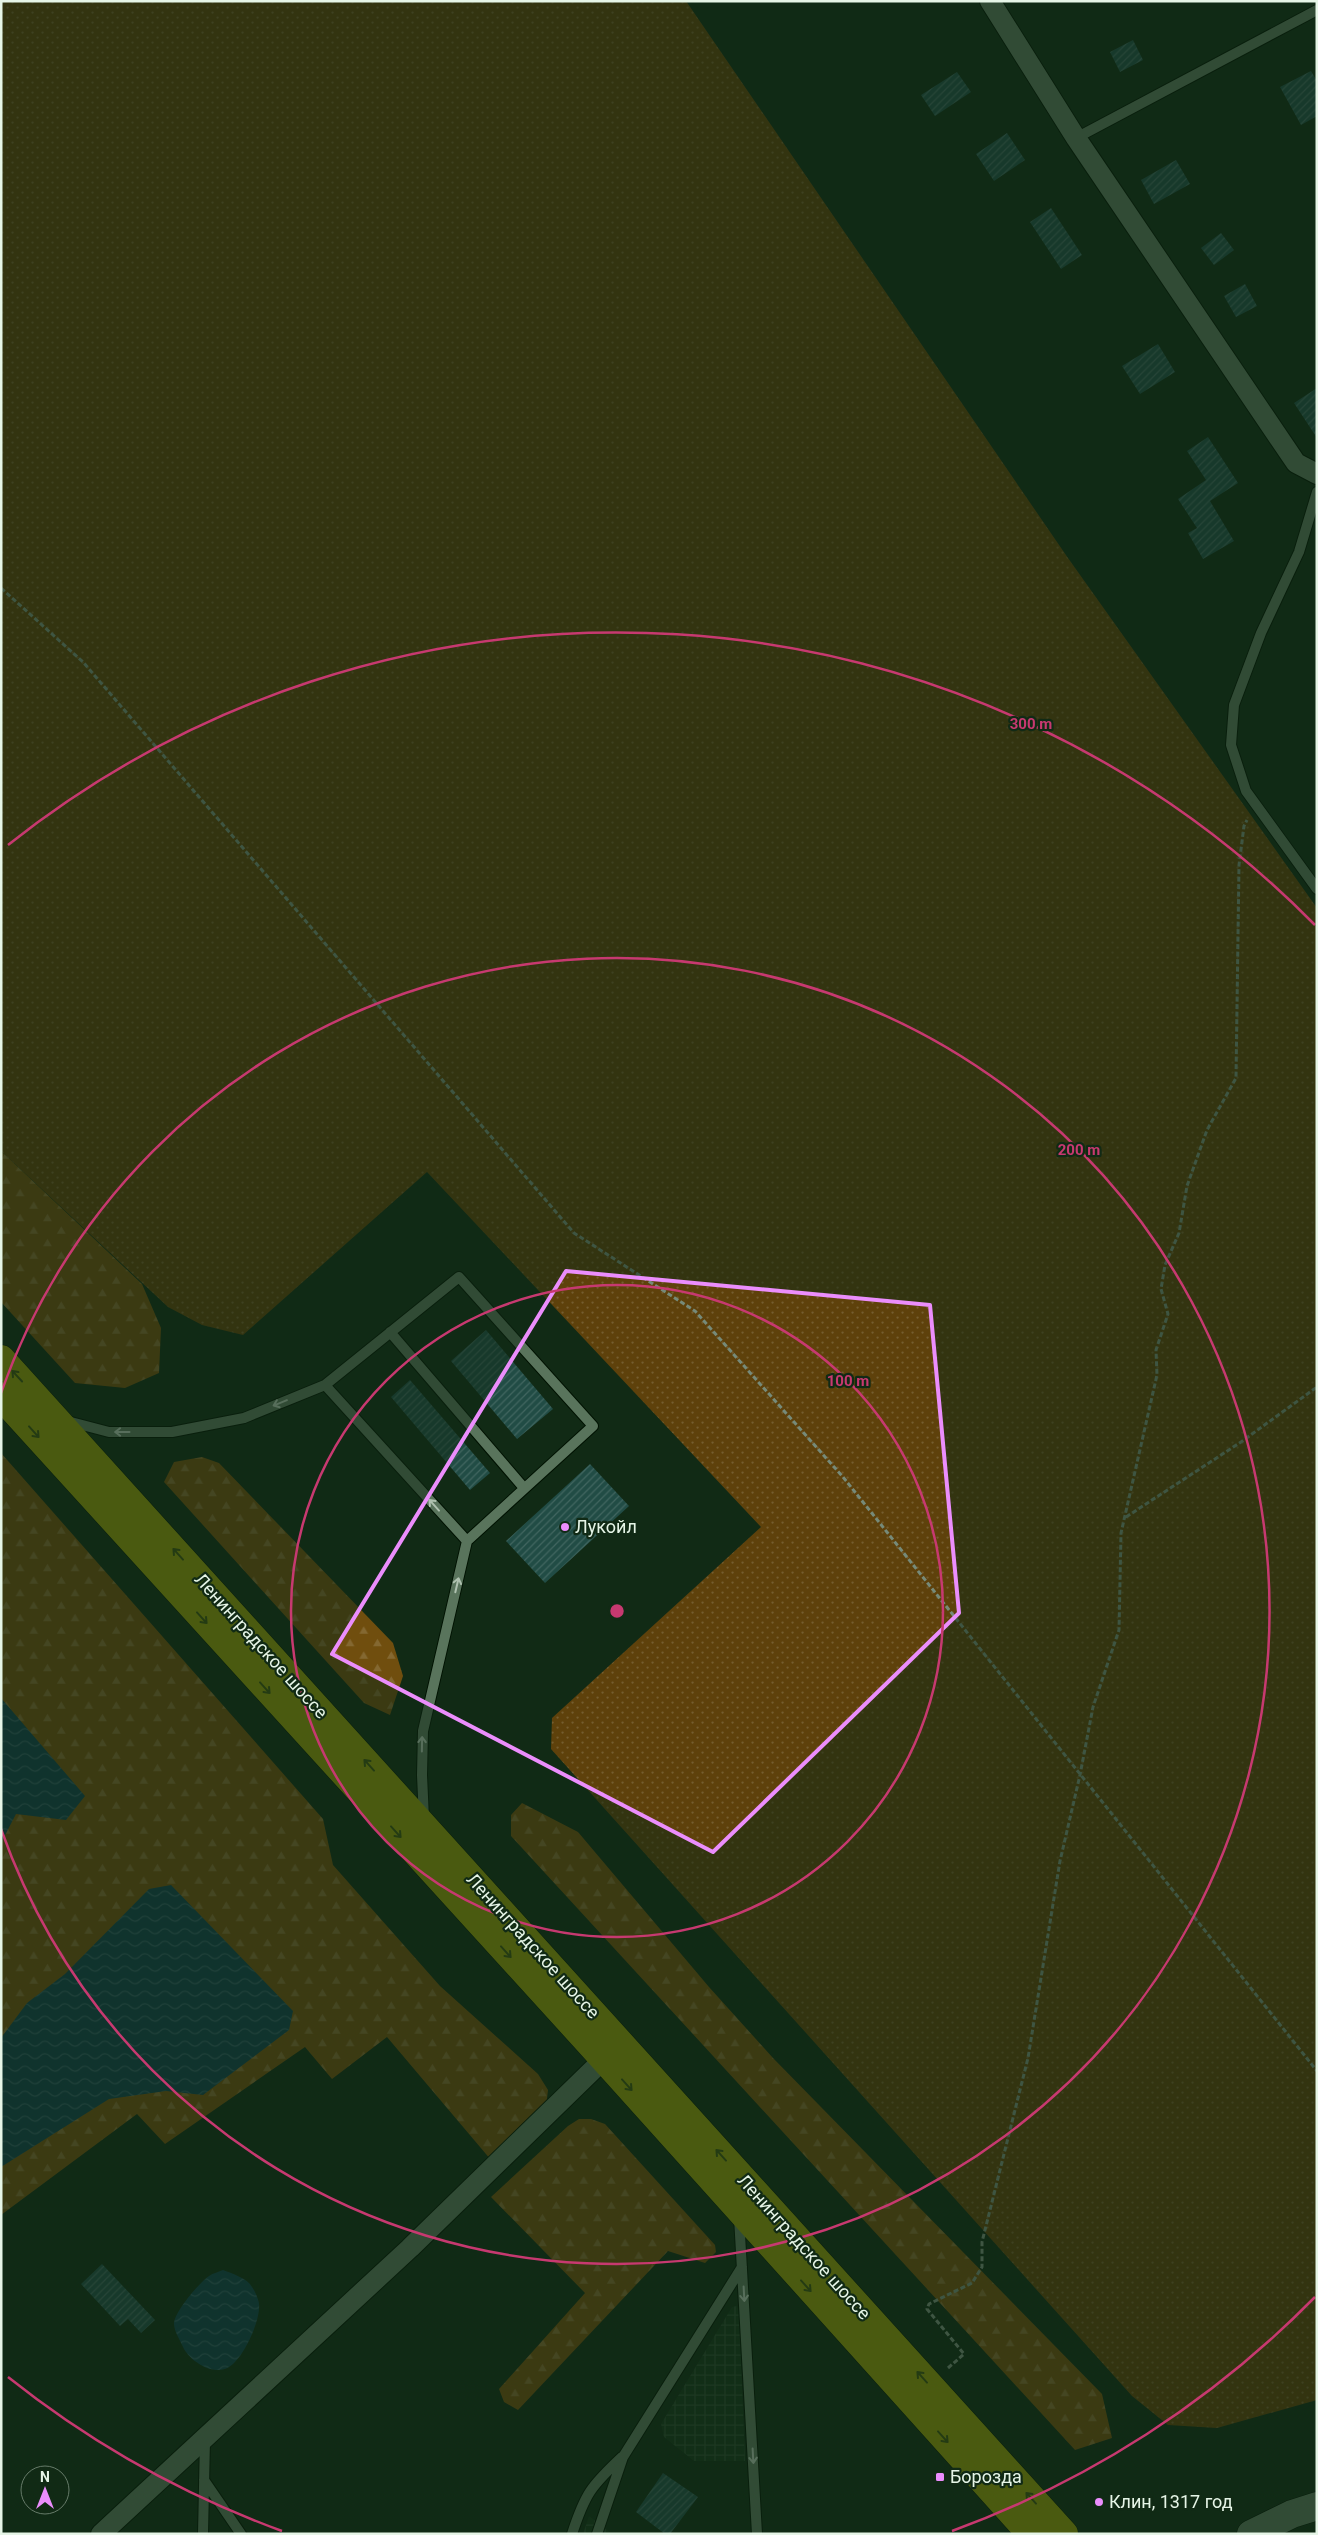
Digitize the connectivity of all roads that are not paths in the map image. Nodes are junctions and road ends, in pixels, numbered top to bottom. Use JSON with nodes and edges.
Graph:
{"nodes":[{"id":1,"x":990,"y":1,"type":"edge"},
{"id":2,"x":1314,"y":1,"type":"edge"},
{"id":3,"x":1317,"y":6,"type":"edge"},
{"id":4,"x":1317,"y":10,"type":"edge"},
{"id":5,"x":1076,"y":138,"type":"junction"},
{"id":6,"x":1317,"y":474,"type":"edge"},
{"id":7,"x":1317,"y":492,"type":"edge"},
{"id":8,"x":1317,"y":889,"type":"edge"},
{"id":9,"x":390,"y":1332,"type":"junction"},
{"id":10,"x":1,"y":1359,"type":"edge"},
{"id":11,"x":325,"y":1385,"type":"junction"},
{"id":12,"x":1,"y":1396,"type":"edge"},
{"id":13,"x":56,"y":1419,"type":"junction"},
{"id":14,"x":524,"y":1488,"type":"junction"},
{"id":15,"x":467,"y":1541,"type":"junction"},
{"id":16,"x":425,"y":1827,"type":"junction"},
{"id":17,"x":604,"y":2059,"type":"junction"},
{"id":18,"x":738,"y":2210,"type":"junction"},
{"id":19,"x":742,"y":2267,"type":"junction"},
{"id":20,"x":204,"y":2438,"type":"junction"},
{"id":21,"x":623,"y":2457,"type":"junction"},
{"id":22,"x":204,"y":2480,"type":"junction"},
{"id":23,"x":1317,"y":2506,"type":"edge"},
{"id":24,"x":101,"y":2534,"type":"edge"},
{"id":25,"x":202,"y":2534,"type":"edge"},
{"id":26,"x":240,"y":2534,"type":"edge"},
{"id":27,"x":572,"y":2534,"type":"edge"},
{"id":28,"x":598,"y":2534,"type":"edge"},
{"id":29,"x":757,"y":2534,"type":"edge"},
{"id":30,"x":1031,"y":2534,"type":"edge"},
{"id":31,"x":1064,"y":2534,"type":"edge"},
{"id":32,"x":1251,"y":2534,"type":"edge"}],
"edges":[{"from":1,"to":5,"type":"street"},
{"from":2,"to":3,"type":"lane"},
{"from":4,"to":5,"type":"lane"},
{"from":5,"to":6,"type":"street"},
{"from":7,"to":8,"type":"lane"},
{"from":9,"to":11,"type":"lane"},
{"from":9,"to":14,"type":"lane"},
{"from":9,"to":14,"type":"lane"},
{"from":13,"to":10,"type":"highway","name":"Ленинградское шоссе","one_way":true},
{"from":11,"to":13,"type":"lane","one_way":true},
{"from":15,"to":11,"type":"lane","one_way":true},
{"from":12,"to":17,"type":"highway","name":"Ленинградское шоссе","one_way":true},
{"from":16,"to":13,"type":"highway","name":"Ленинградское шоссе","one_way":true},
{"from":14,"to":15,"type":"lane"},
{"from":16,"to":15,"type":"lane","one_way":true},
{"from":31,"to":16,"type":"highway","name":"Ленинградское шоссе","one_way":true},
{"from":17,"to":18,"type":"highway","name":"Ленинградское шоссе","one_way":true},
{"from":17,"to":20,"type":"street"},
{"from":18,"to":19,"type":"lane"},
{"from":18,"to":30,"type":"highway","name":"Ленинградское шоссе","one_way":true},
{"from":19,"to":21,"type":"lane"},
{"from":19,"to":29,"type":"lane","one_way":true},
{"from":20,"to":22,"type":"lane"},
{"from":20,"to":24,"type":"street"},
{"from":21,"to":27,"type":"lane"},
{"from":21,"to":28,"type":"lane"},
{"from":22,"to":25,"type":"lane"},
{"from":22,"to":26,"type":"lane"},
{"from":23,"to":32,"type":"street"}]}
